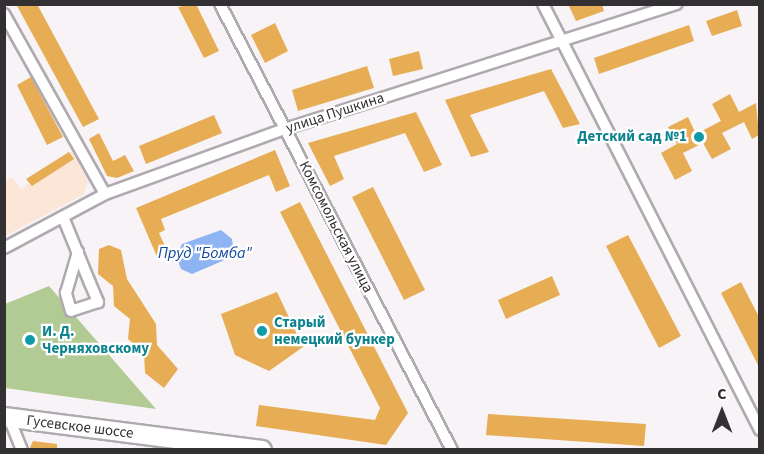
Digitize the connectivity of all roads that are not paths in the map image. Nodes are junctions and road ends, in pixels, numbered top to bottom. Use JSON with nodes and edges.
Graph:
{"nodes":[{"id":1,"x":220,"y":4,"type":"edge"},
{"id":2,"x":543,"y":4,"type":"edge"},
{"id":3,"x":677,"y":4,"type":"edge"},
{"id":4,"x":4,"y":14,"type":"edge"},
{"id":5,"x":561,"y":41,"type":"junction"},
{"id":6,"x":285,"y":129,"type":"junction"},
{"id":7,"x":105,"y":194,"type":"junction"},
{"id":8,"x":63,"y":217,"type":"junction"},
{"id":9,"x":4,"y":248,"type":"edge"},
{"id":10,"x":78,"y":252,"type":"junction"},
{"id":11,"x":7,"y":418,"type":"edge"},
{"id":12,"x":759,"y":430,"type":"edge"},
{"id":13,"x":22,"y":450,"type":"edge"},
{"id":14,"x":262,"y":450,"type":"edge"},
{"id":15,"x":452,"y":450,"type":"edge"}],
"edges":[{"from":1,"to":6,"type":"street","name":"Комсомольская улица"},
{"from":2,"to":5,"type":"street"},
{"from":3,"to":5,"type":"street","name":"улица Пушкина"},
{"from":4,"to":7,"type":"street"},
{"from":5,"to":6,"type":"street","name":"улица Пушкина"},
{"from":5,"to":12,"type":"street"},
{"from":6,"to":7,"type":"street","name":"улица Пушкина"},
{"from":6,"to":15,"type":"street","name":"Комсомольская улица"},
{"from":7,"to":8,"type":"street","name":"улица Пушкина"},
{"from":8,"to":9,"type":"street","name":"улица Пушкина"},
{"from":8,"to":10,"type":"street"},
{"from":10,"to":10,"type":"street"},
{"from":11,"to":13,"type":"street"},
{"from":11,"to":14,"type":"highway","name":"Гусевское шоссе"}]}
